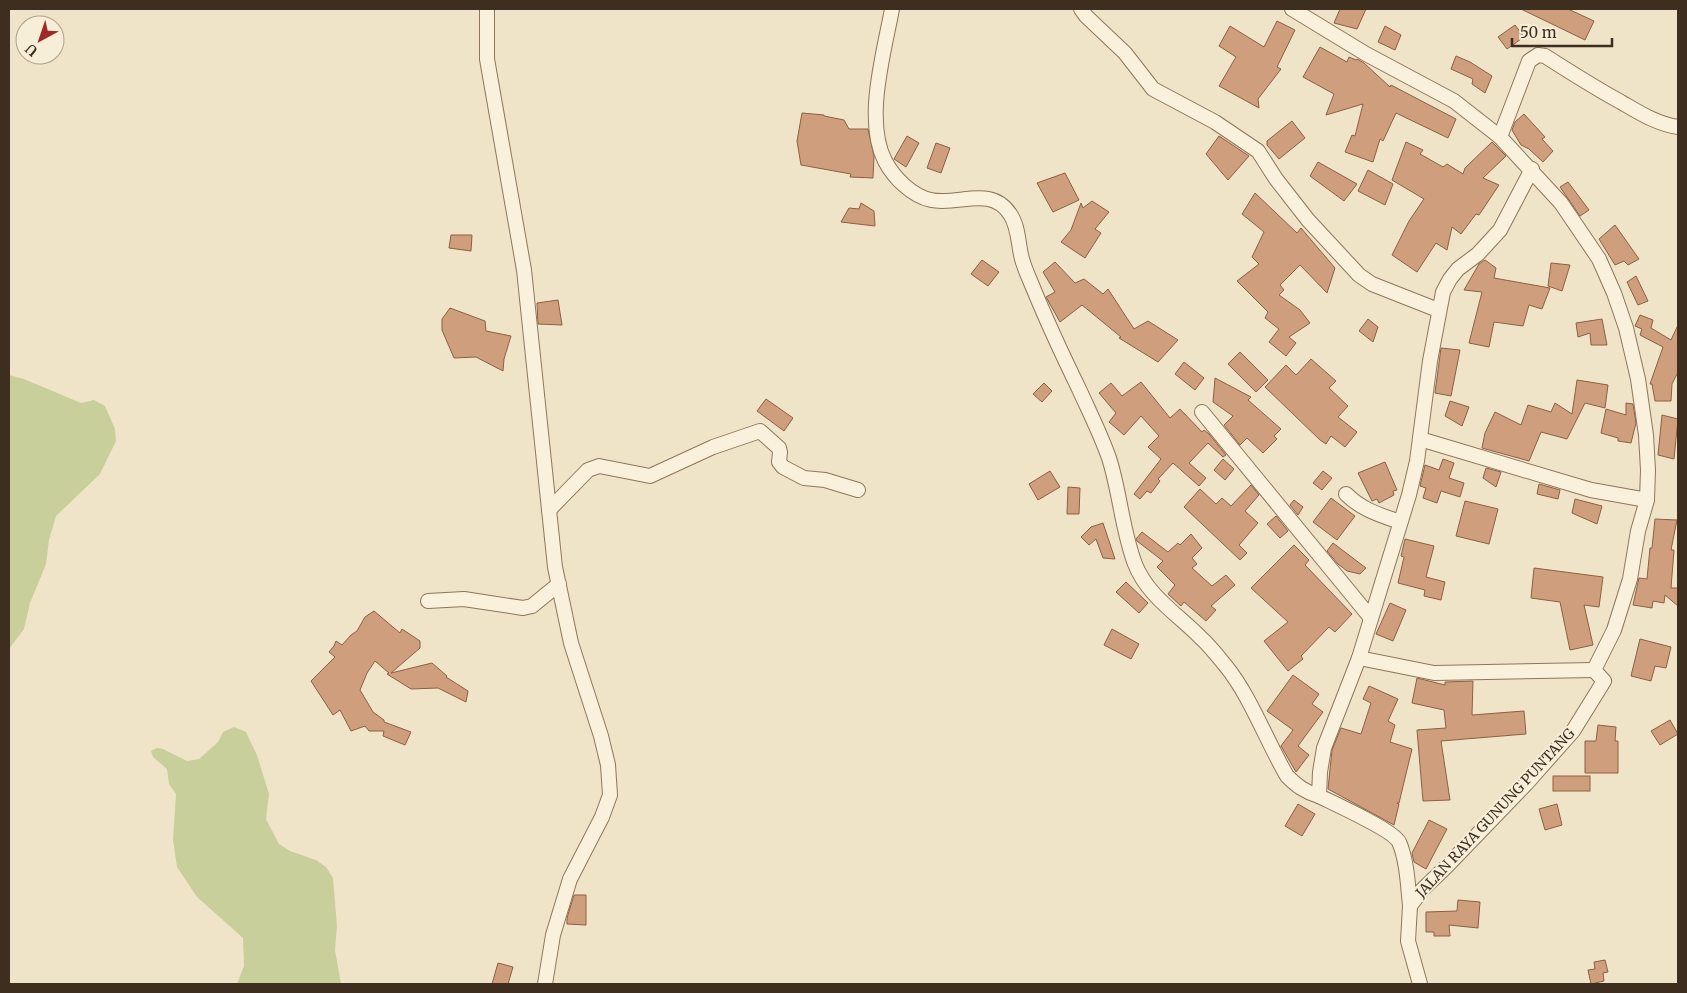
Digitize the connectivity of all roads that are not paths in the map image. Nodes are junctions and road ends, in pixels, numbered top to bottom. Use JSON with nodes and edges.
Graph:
{"nodes":[{"id":1,"x":487,"y":9,"type":"edge"},
{"id":2,"x":892,"y":9,"type":"edge"},
{"id":3,"x":1081,"y":9,"type":"edge"},
{"id":4,"x":1292,"y":9,"type":"edge"},
{"id":5,"x":1678,"y":127,"type":"edge"},
{"id":6,"x":1500,"y":136,"type":"junction"},
{"id":7,"x":1532,"y":169,"type":"junction"},
{"id":8,"x":1438,"y":310,"type":"junction"},
{"id":9,"x":1202,"y":412,"type":"dead end"},
{"id":10,"x":1420,"y":439,"type":"junction"},
{"id":11,"x":858,"y":490,"type":"dead end"},
{"id":12,"x":1346,"y":494,"type":"dead end"},
{"id":13,"x":1647,"y":500,"type":"junction"},
{"id":14,"x":549,"y":510,"type":"junction"},
{"id":15,"x":1400,"y":522,"type":"junction"},
{"id":16,"x":559,"y":584,"type":"junction"},
{"id":17,"x":428,"y":602,"type":"dead end"},
{"id":18,"x":1371,"y":618,"type":"junction"},
{"id":19,"x":1359,"y":658,"type":"junction"},
{"id":20,"x":1594,"y":670,"type":"junction"},
{"id":21,"x":1319,"y":796,"type":"junction"},
{"id":22,"x":1410,"y":906,"type":"junction"},
{"id":23,"x":545,"y":984,"type":"edge"},
{"id":24,"x":1420,"y":984,"type":"edge"}],
"edges":[{"from":1,"to":14,"type":"street"},
{"from":2,"to":21,"type":"street"},
{"from":3,"to":8,"type":"street"},
{"from":4,"to":6,"type":"street"},
{"from":5,"to":6,"type":"street"},
{"from":6,"to":7,"type":"street"},
{"from":7,"to":8,"type":"street"},
{"from":7,"to":13,"type":"street"},
{"from":8,"to":10,"type":"street"},
{"from":9,"to":18,"type":"street"},
{"from":10,"to":13,"type":"street"},
{"from":10,"to":15,"type":"street"},
{"from":11,"to":14,"type":"street"},
{"from":12,"to":15,"type":"street"},
{"from":13,"to":20,"type":"street"},
{"from":14,"to":16,"type":"street"},
{"from":15,"to":18,"type":"street"},
{"from":16,"to":17,"type":"street"},
{"from":16,"to":23,"type":"street"},
{"from":18,"to":19,"type":"street"},
{"from":19,"to":20,"type":"street"},
{"from":19,"to":21,"type":"street"},
{"from":20,"to":22,"type":"street","name":"JALAN RAYA GUNUNG PUNTANG"},
{"from":21,"to":22,"type":"street"},
{"from":22,"to":24,"type":"street","name":"JALAN RAYA GUNUNG PUNTANG"}]}
